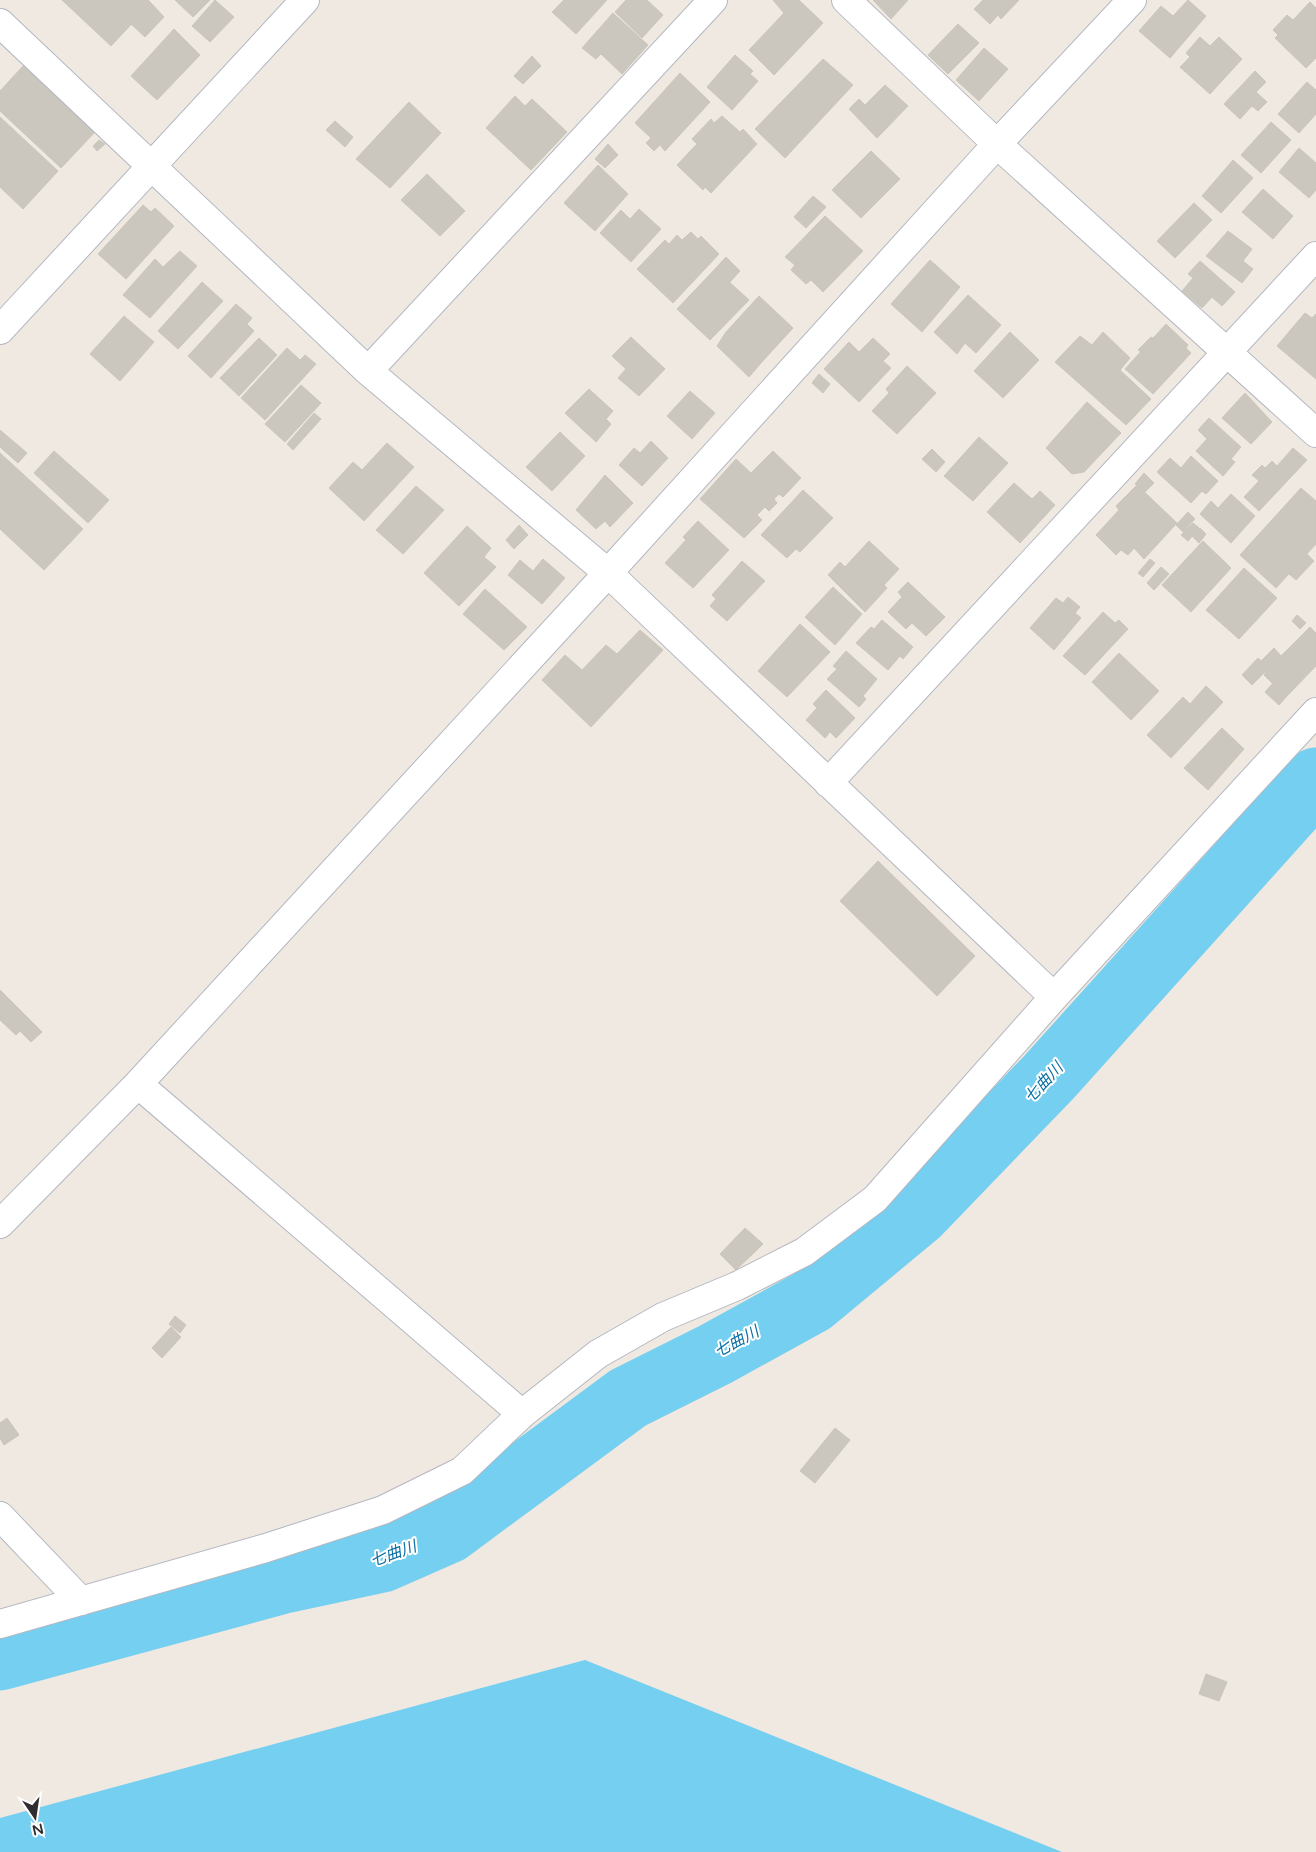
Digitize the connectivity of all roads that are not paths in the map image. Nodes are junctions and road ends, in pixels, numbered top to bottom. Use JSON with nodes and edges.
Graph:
{"nodes":[{"id":1,"x":305,"y":0,"type":"edge"},
{"id":2,"x":713,"y":0,"type":"edge"},
{"id":3,"x":846,"y":0,"type":"edge"},
{"id":4,"x":1132,"y":0,"type":"edge"},
{"id":5,"x":0,"y":23,"type":"edge"},
{"id":6,"x":997,"y":144,"type":"junction"},
{"id":7,"x":152,"y":166,"type":"junction"},
{"id":8,"x":1316,"y":256,"type":"edge"},
{"id":9,"x":0,"y":330,"type":"edge"},
{"id":10,"x":1227,"y":352,"type":"junction"},
{"id":11,"x":368,"y":371,"type":"junction"},
{"id":12,"x":1316,"y":433,"type":"edge"},
{"id":13,"x":608,"y":573,"type":"junction"},
{"id":14,"x":1316,"y":712,"type":"edge"},
{"id":15,"x":828,"y":783,"type":"junction"},
{"id":16,"x":1054,"y":997,"type":"junction"},
{"id":17,"x":138,"y":1084,"type":"junction"},
{"id":18,"x":0,"y":1224,"type":"edge"},
{"id":19,"x":522,"y":1414,"type":"junction"},
{"id":20,"x":0,"y":1516,"type":"edge"},
{"id":21,"x":81,"y":1600,"type":"junction"},
{"id":22,"x":0,"y":1624,"type":"edge"}],
"edges":[{"from":1,"to":7,"type":"street"},
{"from":2,"to":11,"type":"street"},
{"from":3,"to":6,"type":"street"},
{"from":4,"to":6,"type":"street"},
{"from":5,"to":7,"type":"street"},
{"from":6,"to":10,"type":"street"},
{"from":6,"to":13,"type":"street"},
{"from":7,"to":9,"type":"street"},
{"from":7,"to":11,"type":"street"},
{"from":8,"to":10,"type":"street"},
{"from":10,"to":12,"type":"street"},
{"from":10,"to":15,"type":"street"},
{"from":11,"to":13,"type":"street"},
{"from":13,"to":15,"type":"street"},
{"from":13,"to":17,"type":"street"},
{"from":14,"to":16,"type":"street"},
{"from":15,"to":16,"type":"street"},
{"from":16,"to":19,"type":"street"},
{"from":17,"to":18,"type":"street"},
{"from":17,"to":19,"type":"street"},
{"from":19,"to":21,"type":"street"},
{"from":20,"to":21,"type":"street"},
{"from":21,"to":22,"type":"street"}]}
